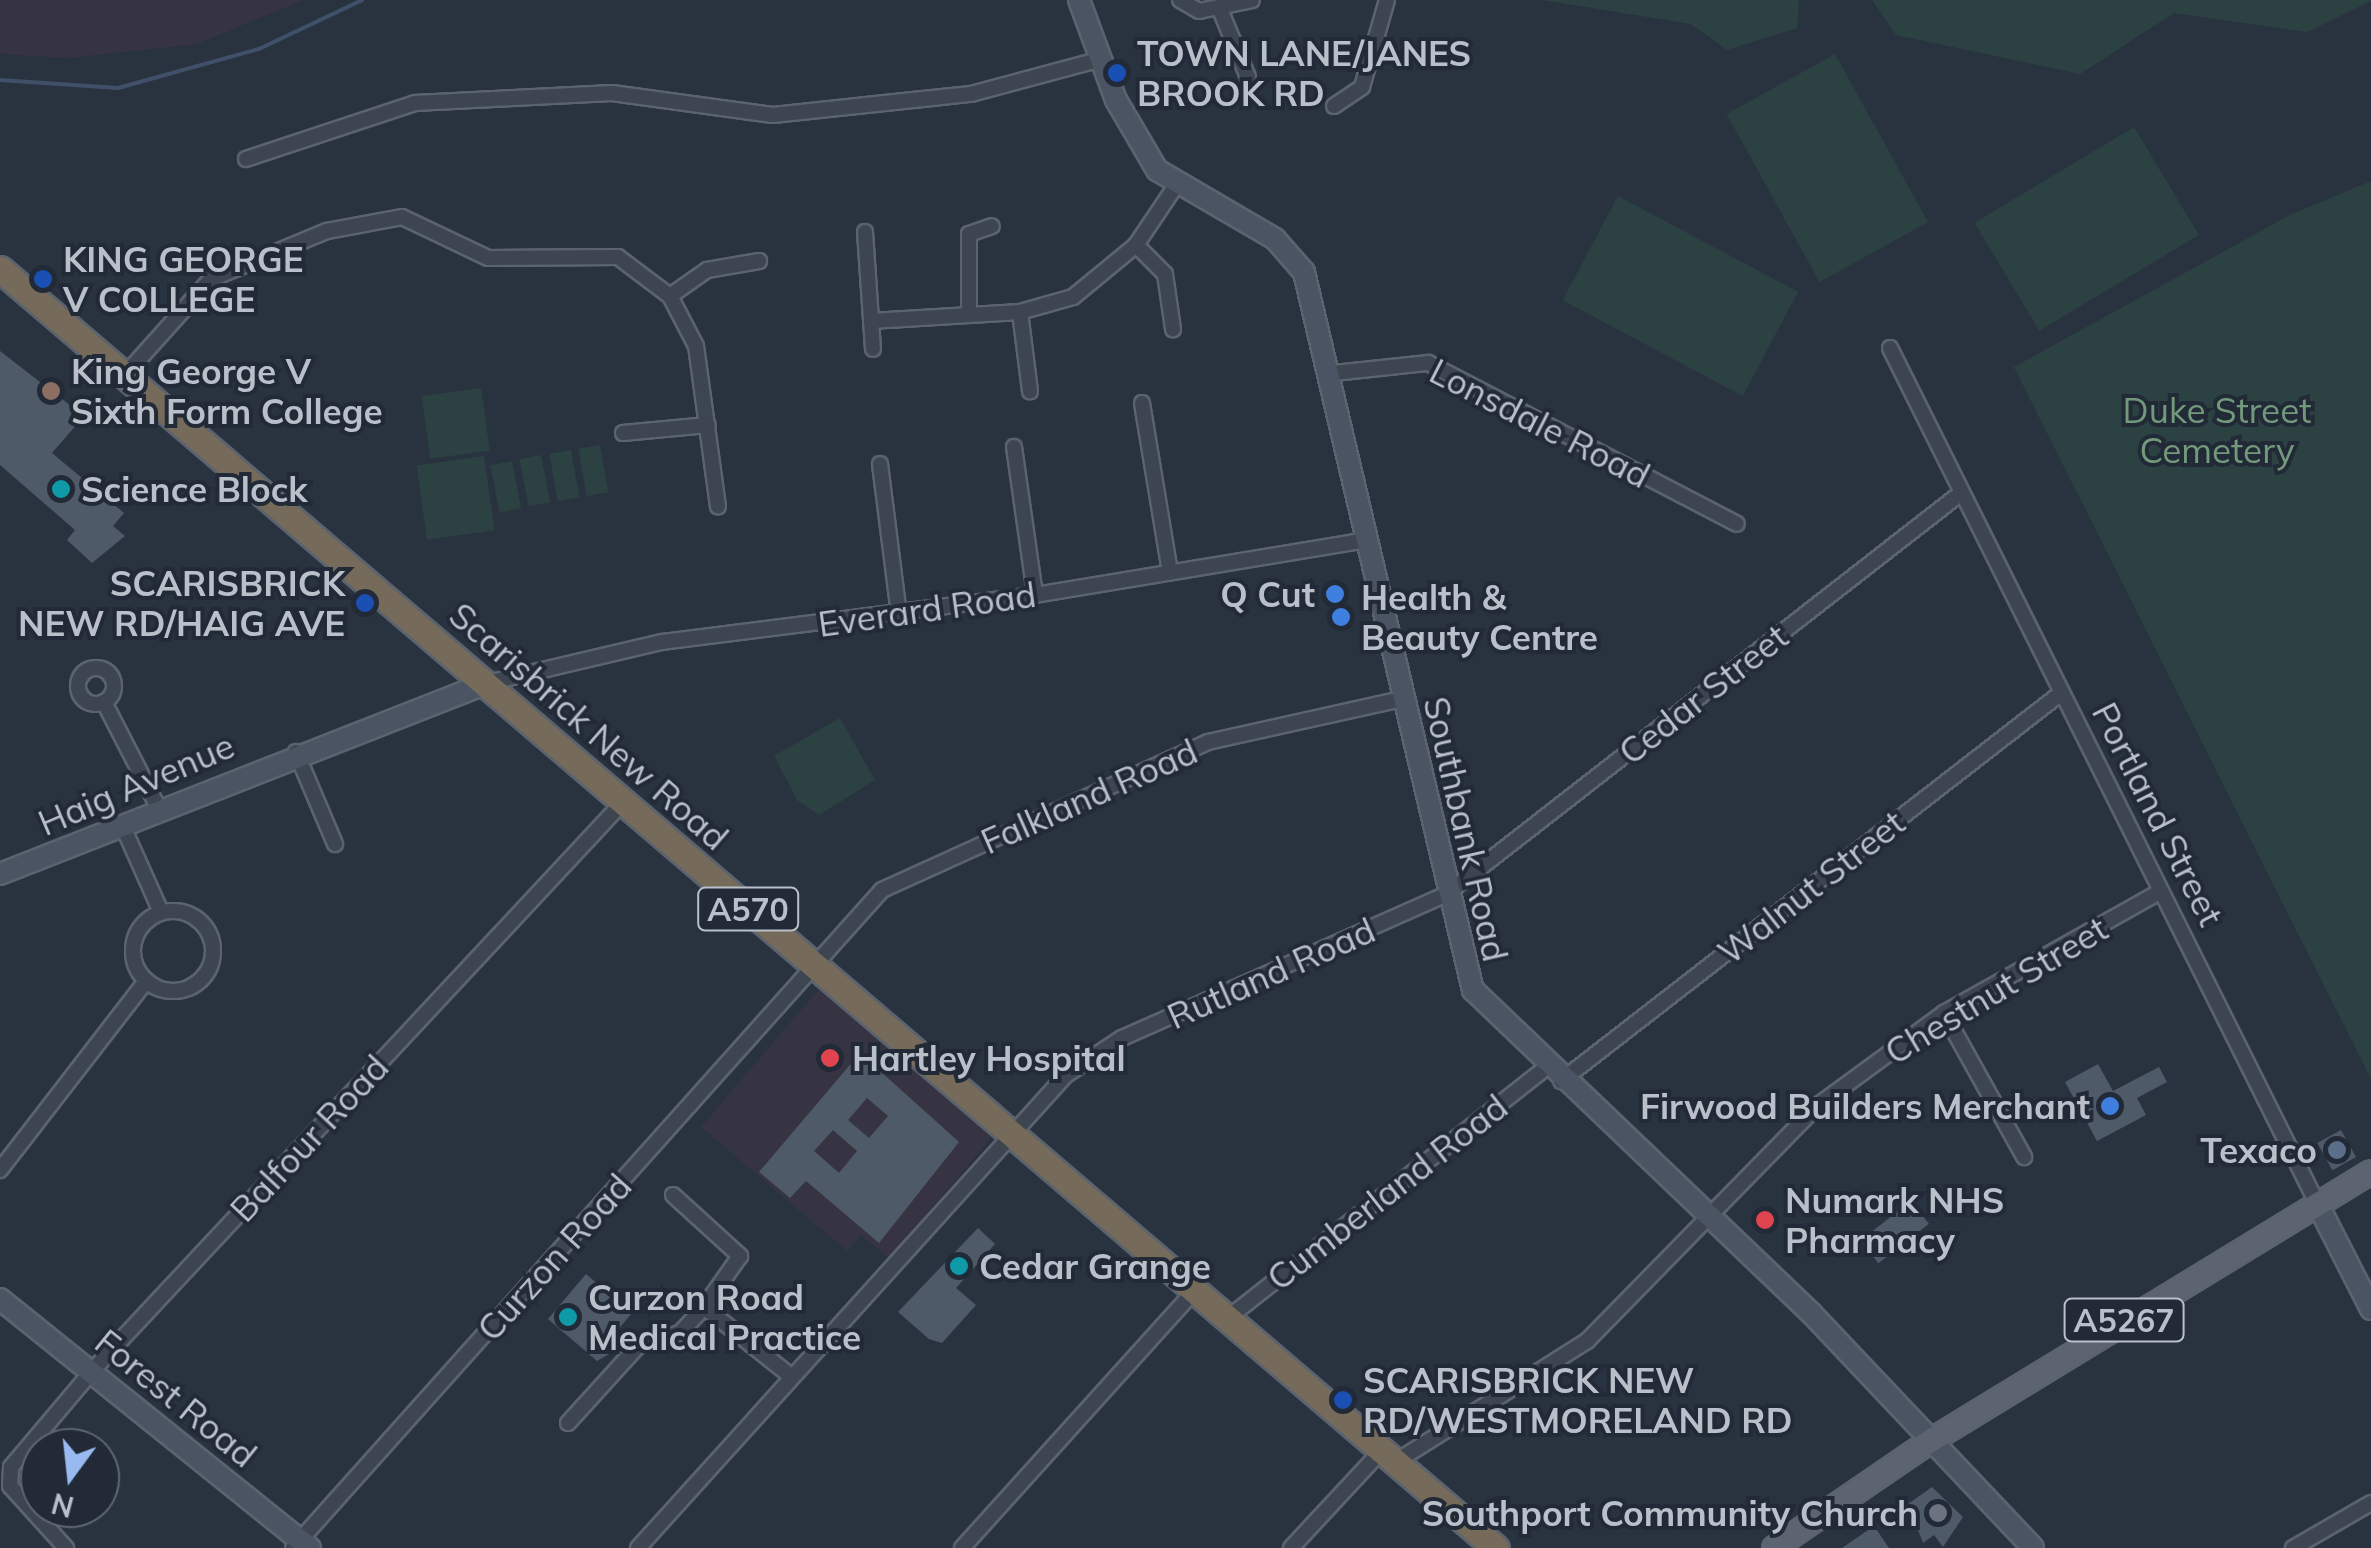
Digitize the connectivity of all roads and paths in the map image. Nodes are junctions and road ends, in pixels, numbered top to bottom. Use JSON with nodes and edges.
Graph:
{"nodes":[{"id":1,"x":1079,"y":0,"type":"edge"},
{"id":2,"x":1180,"y":0,"type":"edge"},
{"id":3,"x":1252,"y":0,"type":"edge"},
{"id":4,"x":1388,"y":0,"type":"edge"},
{"id":5,"x":1219,"y":8,"type":"junction"},
{"id":6,"x":1102,"y":59,"type":"junction"},
{"id":7,"x":1248,"y":77,"type":"dead end"},
{"id":8,"x":1334,"y":106,"type":"dead end"},
{"id":9,"x":246,"y":159,"type":"dead end"},
{"id":10,"x":1175,"y":186,"type":"junction"},
{"id":11,"x":992,"y":226,"type":"dead end"},
{"id":12,"x":865,"y":232,"type":"dead end"},
{"id":13,"x":1136,"y":245,"type":"junction"},
{"id":14,"x":760,"y":261,"type":"dead end"},
{"id":15,"x":0,"y":270,"type":"edge"},
{"id":16,"x":670,"y":296,"type":"junction"},
{"id":17,"x":970,"y":312,"type":"junction"},
{"id":18,"x":1020,"y":312,"type":"junction"},
{"id":19,"x":872,"y":322,"type":"junction"},
{"id":20,"x":1172,"y":329,"type":"dead end"},
{"id":21,"x":1890,"y":348,"type":"dead end"},
{"id":22,"x":873,"y":349,"type":"dead end"},
{"id":23,"x":1334,"y":373,"type":"junction"},
{"id":24,"x":124,"y":376,"type":"junction"},
{"id":25,"x":1030,"y":391,"type":"dead end"},
{"id":26,"x":1142,"y":404,"type":"dead end"},
{"id":27,"x":708,"y":425,"type":"junction"},
{"id":28,"x":623,"y":433,"type":"dead end"},
{"id":29,"x":1014,"y":448,"type":"dead end"},
{"id":30,"x":880,"y":464,"type":"dead end"},
{"id":31,"x":1961,"y":493,"type":"junction"},
{"id":32,"x":718,"y":507,"type":"dead end"},
{"id":33,"x":1737,"y":524,"type":"dead end"},
{"id":34,"x":1368,"y":540,"type":"junction"},
{"id":35,"x":1170,"y":574,"type":"junction"},
{"id":36,"x":1035,"y":595,"type":"junction"},
{"id":37,"x":899,"y":614,"type":"junction"},
{"id":38,"x":487,"y":683,"type":"junction"},
{"id":39,"x":2060,"y":694,"type":"junction"},
{"id":40,"x":1402,"y":699,"type":"junction"},
{"id":41,"x":104,"y":702,"type":"dead end"},
{"id":42,"x":296,"y":752,"type":"junction"},
{"id":43,"x":624,"y":800,"type":"junction"},
{"id":44,"x":160,"y":812,"type":"junction"},
{"id":45,"x":124,"y":829,"type":"junction"},
{"id":46,"x":335,"y":844,"type":"dead end"},
{"id":47,"x":0,"y":874,"type":"edge"},
{"id":48,"x":2160,"y":892,"type":"junction"},
{"id":49,"x":1445,"y":895,"type":"junction"},
{"id":50,"x":161,"y":912,"type":"junction"},
{"id":51,"x":813,"y":964,"type":"junction"},
{"id":52,"x":146,"y":982,"type":"junction"},
{"id":53,"x":1944,"y":1013,"type":"junction"},
{"id":54,"x":1554,"y":1074,"type":"junction"},
{"id":55,"x":1011,"y":1135,"type":"junction"},
{"id":56,"x":2024,"y":1158,"type":"dead end"},
{"id":57,"x":0,"y":1170,"type":"edge"},
{"id":58,"x":2371,"y":1172,"type":"edge"},
{"id":59,"x":673,"y":1195,"type":"dead end"},
{"id":60,"x":2317,"y":1203,"type":"junction"},
{"id":61,"x":1708,"y":1219,"type":"junction"},
{"id":62,"x":1196,"y":1289,"type":"junction"},
{"id":63,"x":0,"y":1299,"type":"edge"},
{"id":64,"x":704,"y":1307,"type":"junction"},
{"id":65,"x":2371,"y":1310,"type":"edge"},
{"id":66,"x":1228,"y":1318,"type":"junction"},
{"id":67,"x":92,"y":1371,"type":"junction"},
{"id":68,"x":792,"y":1377,"type":"junction"},
{"id":69,"x":568,"y":1423,"type":"dead end"},
{"id":70,"x":1932,"y":1440,"type":"junction"},
{"id":71,"x":1390,"y":1455,"type":"junction"},
{"id":72,"x":5,"y":1488,"type":"edge"},
{"id":73,"x":2371,"y":1503,"type":"edge"},
{"id":74,"x":301,"y":1545,"type":"edge"},
{"id":75,"x":66,"y":1548,"type":"edge"},
{"id":76,"x":638,"y":1548,"type":"edge"},
{"id":77,"x":962,"y":1548,"type":"edge"},
{"id":78,"x":1291,"y":1548,"type":"edge"},
{"id":79,"x":1496,"y":1548,"type":"edge"},
{"id":80,"x":1774,"y":1548,"type":"edge"},
{"id":81,"x":2032,"y":1548,"type":"edge"},
{"id":82,"x":2293,"y":1548,"type":"edge"}],
"edges":[{"from":1,"to":6,"type":"street","name":"Southbank Road"},
{"from":2,"to":5,"type":"street"},
{"from":3,"to":5,"type":"street"},
{"from":4,"to":8,"type":"street"},
{"from":5,"to":7,"type":"street"},
{"from":6,"to":9,"type":"street"},
{"from":6,"to":10,"type":"street","name":"Southbank Road"},
{"from":10,"to":13,"type":"street"},
{"from":10,"to":23,"type":"street","name":"Southbank Road"},
{"from":11,"to":17,"type":"street"},
{"from":12,"to":19,"type":"street"},
{"from":13,"to":18,"type":"street"},
{"from":13,"to":20,"type":"street"},
{"from":14,"to":16,"type":"street"},
{"from":15,"to":24,"type":"highway","name":"Scarisbrick New Road","number":"A570"},
{"from":16,"to":24,"type":"street"},
{"from":16,"to":27,"type":"street"},
{"from":17,"to":18,"type":"street"},
{"from":17,"to":19,"type":"street"},
{"from":18,"to":25,"type":"street"},
{"from":19,"to":22,"type":"street"},
{"from":21,"to":31,"type":"street","name":"Portland Street"},
{"from":23,"to":33,"type":"street","name":"Lonsdale Road"},
{"from":23,"to":34,"type":"street","name":"Southbank Road"},
{"from":24,"to":38,"type":"highway","name":"Scarisbrick New Road","number":"A570"},
{"from":26,"to":35,"type":"street"},
{"from":27,"to":28,"type":"street"},
{"from":27,"to":32,"type":"street"},
{"from":29,"to":36,"type":"street"},
{"from":30,"to":37,"type":"street"},
{"from":31,"to":39,"type":"street","name":"Portland Street"},
{"from":31,"to":49,"type":"street","name":"Cedar Street"},
{"from":34,"to":35,"type":"street","name":"Everard Road"},
{"from":34,"to":40,"type":"street","name":"Southbank Road"},
{"from":35,"to":36,"type":"street","name":"Everard Road"},
{"from":36,"to":37,"type":"street","name":"Everard Road"},
{"from":37,"to":38,"type":"street","name":"Everard Road"},
{"from":38,"to":42,"type":"street","name":"Haig Avenue"},
{"from":38,"to":43,"type":"highway","name":"Scarisbrick New Road","number":"A570"},
{"from":39,"to":48,"type":"street","name":"Portland Street"},
{"from":39,"to":54,"type":"street","name":"Walnut Street"},
{"from":40,"to":49,"type":"street","name":"Southbank Road"},
{"from":40,"to":51,"type":"street","name":"Falkland Road"},
{"from":41,"to":44,"type":"street"},
{"from":42,"to":44,"type":"street","name":"Haig Avenue"},
{"from":42,"to":46,"type":"street"},
{"from":43,"to":51,"type":"highway","name":"Scarisbrick New Road","number":"A570"},
{"from":43,"to":67,"type":"street","name":"Balfour Road"},
{"from":44,"to":45,"type":"street","name":"Haig Avenue"},
{"from":45,"to":47,"type":"street","name":"Haig Avenue"},
{"from":45,"to":50,"type":"street"},
{"from":48,"to":53,"type":"street","name":"Chestnut Street"},
{"from":48,"to":60,"type":"street","name":"Portland Street"},
{"from":49,"to":54,"type":"street","name":"Southbank Road"},
{"from":49,"to":55,"type":"street","name":"Rutland Road"},
{"from":50,"to":52,"type":"street"},
{"from":50,"to":52,"type":"street"},
{"from":51,"to":55,"type":"highway","name":"Scarisbrick New Road","number":"A570"},
{"from":51,"to":74,"type":"street","name":"Curzon Road"},
{"from":52,"to":57,"type":"street"},
{"from":53,"to":56,"type":"street"},
{"from":53,"to":61,"type":"street","name":"Chestnut Street"},
{"from":54,"to":61,"type":"street","name":"Southbank Road"},
{"from":54,"to":66,"type":"street","name":"Cumberland Road"},
{"from":55,"to":62,"type":"highway","name":"Scarisbrick New Road","number":"A570"},
{"from":55,"to":68,"type":"street","name":"Rutland Road"},
{"from":58,"to":60,"type":"main road","number":"A5267"},
{"from":59,"to":64,"type":"street"},
{"from":60,"to":65,"type":"street","name":"Portland Street"},
{"from":60,"to":70,"type":"main road","number":"A5267"},
{"from":61,"to":70,"type":"street","name":"Southbank Road"},
{"from":61,"to":71,"type":"street","name":"Chestnut Street"},
{"from":62,"to":66,"type":"highway","name":"Scarisbrick New Road","number":"A570"},
{"from":62,"to":77,"type":"street"},
{"from":63,"to":67,"type":"street","name":"Forest Road"},
{"from":64,"to":68,"type":"street"},
{"from":64,"to":69,"type":"street"},
{"from":66,"to":71,"type":"highway","name":"Scarisbrick New Road","number":"A570"},
{"from":67,"to":72,"type":"street","name":"Balfour Road"},
{"from":67,"to":74,"type":"street","name":"Forest Road"},
{"from":68,"to":76,"type":"street","name":"Rutland Road"},
{"from":70,"to":80,"type":"main road","number":"A5267"},
{"from":70,"to":81,"type":"street","name":"Southbank Road"},
{"from":71,"to":78,"type":"street","name":"Chestnut Street"},
{"from":71,"to":79,"type":"highway","name":"Scarisbrick New Road","number":"A570"},
{"from":72,"to":75,"type":"street"},
{"from":73,"to":82,"type":"street"}]}
